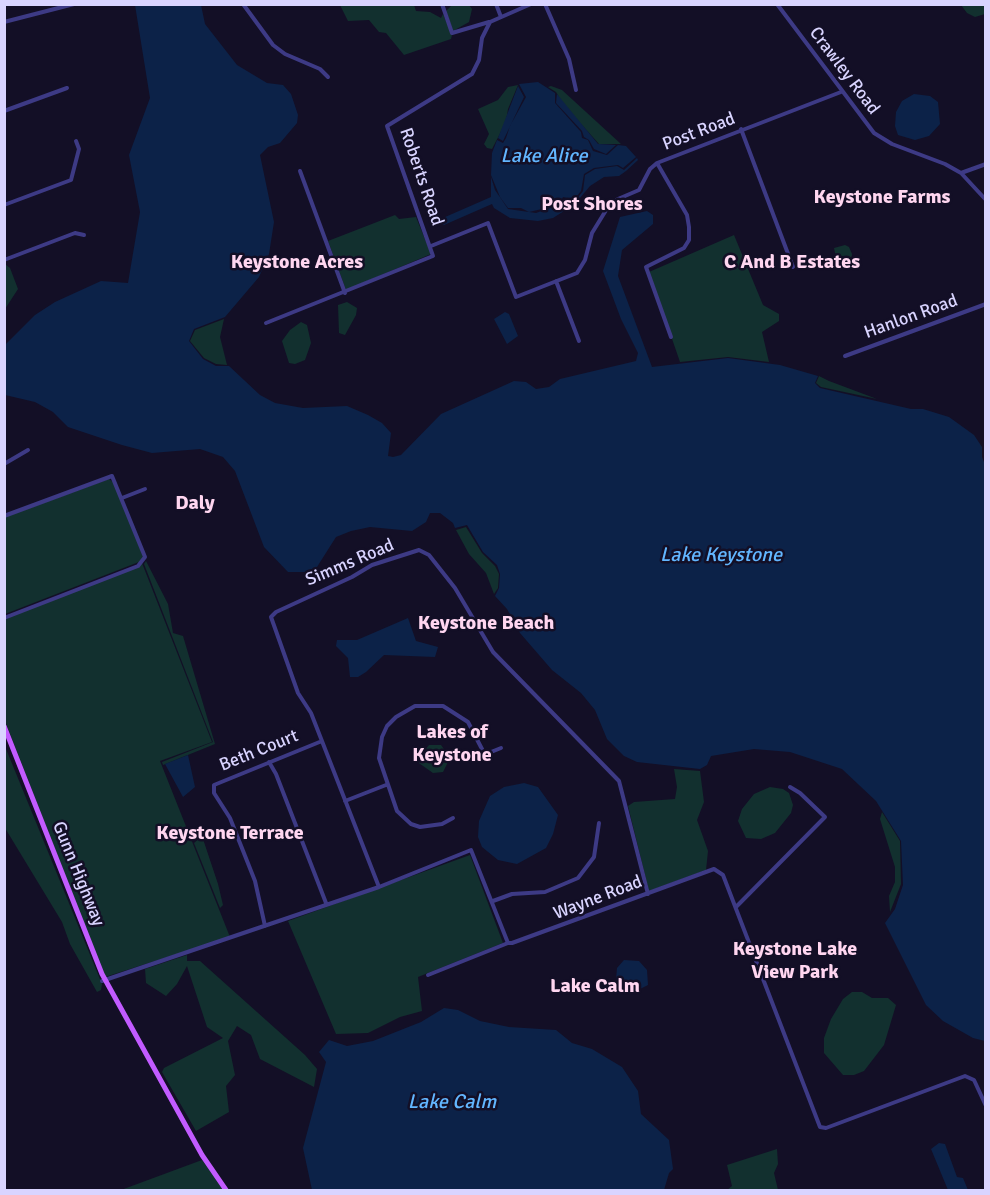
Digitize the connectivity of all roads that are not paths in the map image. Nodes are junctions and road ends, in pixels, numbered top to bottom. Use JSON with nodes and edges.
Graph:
{"nodes":[{"id":1,"x":74,"y":4,"type":"edge"},
{"id":2,"x":243,"y":4,"type":"edge"},
{"id":3,"x":442,"y":4,"type":"edge"},
{"id":4,"x":496,"y":4,"type":"edge"},
{"id":5,"x":531,"y":4,"type":"edge"},
{"id":6,"x":545,"y":4,"type":"edge"},
{"id":7,"x":777,"y":4,"type":"edge"},
{"id":8,"x":501,"y":17,"type":"junction"},
{"id":9,"x":4,"y":22,"type":"edge"},
{"id":10,"x":490,"y":22,"type":"junction"},
{"id":11,"x":328,"y":77,"type":"dead end"},
{"id":12,"x":68,"y":88,"type":"dead end"},
{"id":13,"x":576,"y":90,"type":"dead end"},
{"id":14,"x":841,"y":92,"type":"junction"},
{"id":15,"x":4,"y":111,"type":"edge"},
{"id":16,"x":741,"y":129,"type":"junction"},
{"id":17,"x":76,"y":141,"type":"dead end"},
{"id":18,"x":657,"y":163,"type":"junction"},
{"id":19,"x":986,"y":164,"type":"edge"},
{"id":20,"x":300,"y":171,"type":"dead end"},
{"id":21,"x":961,"y":173,"type":"junction"},
{"id":22,"x":986,"y":200,"type":"edge"},
{"id":23,"x":4,"y":205,"type":"edge"},
{"id":24,"x":84,"y":235,"type":"dead end"},
{"id":25,"x":431,"y":246,"type":"junction"},
{"id":26,"x":4,"y":260,"type":"edge"},
{"id":27,"x":793,"y":267,"type":"dead end"},
{"id":28,"x":556,"y":281,"type":"junction"},
{"id":29,"x":345,"y":293,"type":"junction"},
{"id":30,"x":986,"y":304,"type":"edge"},
{"id":31,"x":266,"y":323,"type":"dead end"},
{"id":32,"x":671,"y":336,"type":"dead end"},
{"id":33,"x":579,"y":341,"type":"dead end"},
{"id":34,"x":845,"y":356,"type":"dead end"},
{"id":35,"x":28,"y":450,"type":"dead end"},
{"id":36,"x":4,"y":464,"type":"edge"},
{"id":37,"x":145,"y":489,"type":"dead end"},
{"id":38,"x":122,"y":498,"type":"junction"},
{"id":39,"x":4,"y":516,"type":"edge"},
{"id":40,"x":4,"y":618,"type":"edge"},
{"id":41,"x":4,"y":726,"type":"edge"},
{"id":42,"x":4,"y":735,"type":"edge"},
{"id":43,"x":322,"y":741,"type":"junction"},
{"id":44,"x":501,"y":748,"type":"dead end"},
{"id":45,"x":269,"y":762,"type":"junction"},
{"id":46,"x":386,"y":785,"type":"junction"},
{"id":47,"x":790,"y":787,"type":"dead end"},
{"id":48,"x":345,"y":801,"type":"junction"},
{"id":49,"x":453,"y":818,"type":"dead end"},
{"id":50,"x":599,"y":823,"type":"dead end"},
{"id":51,"x":379,"y":887,"type":"junction"},
{"id":52,"x":648,"y":894,"type":"junction"},
{"id":53,"x":493,"y":901,"type":"junction"},
{"id":54,"x":326,"y":903,"type":"junction"},
{"id":55,"x":736,"y":907,"type":"junction"},
{"id":56,"x":265,"y":926,"type":"junction"},
{"id":57,"x":508,"y":943,"type":"junction"},
{"id":58,"x":428,"y":975,"type":"dead end"},
{"id":59,"x":103,"y":980,"type":"junction"},
{"id":60,"x":983,"y":1093,"type":"edge"},
{"id":61,"x":986,"y":1106,"type":"edge"},
{"id":62,"x":226,"y":1191,"type":"edge"}],
"edges":[{"from":1,"to":9,"type":"street"},
{"from":2,"to":11,"type":"street"},
{"from":3,"to":10,"type":"street"},
{"from":4,"to":8,"type":"street"},
{"from":5,"to":8,"type":"street"},
{"from":6,"to":13,"type":"street"},
{"from":7,"to":14,"type":"street","name":"Crawley Road"},
{"from":8,"to":10,"type":"street"},
{"from":10,"to":25,"type":"street","name":"Roberts Road"},
{"from":12,"to":15,"type":"street"},
{"from":14,"to":16,"type":"street","name":"Post Road"},
{"from":14,"to":21,"type":"street","name":"Crawley Road"},
{"from":16,"to":18,"type":"street","name":"Post Road"},
{"from":16,"to":27,"type":"street"},
{"from":17,"to":23,"type":"street"},
{"from":18,"to":28,"type":"street","name":"Post Road"},
{"from":18,"to":32,"type":"street"},
{"from":19,"to":21,"type":"street"},
{"from":20,"to":29,"type":"street"},
{"from":21,"to":22,"type":"street","name":"Crawley Road"},
{"from":24,"to":26,"type":"street"},
{"from":25,"to":28,"type":"street","name":"Post Road"},
{"from":25,"to":29,"type":"street","name":"Roberts Road"},
{"from":28,"to":33,"type":"street"},
{"from":29,"to":31,"type":"street","name":"Roberts Road"},
{"from":30,"to":34,"type":"street","name":"Hanlon Road"},
{"from":35,"to":36,"type":"street"},
{"from":37,"to":38,"type":"street"},
{"from":38,"to":39,"type":"street"},
{"from":38,"to":40,"type":"street"},
{"from":41,"to":59,"type":"main road","name":"Gunn Highway"},
{"from":42,"to":59,"type":"main road","name":"Gunn Highway"},
{"from":43,"to":45,"type":"street","name":"Beth Court"},
{"from":43,"to":48,"type":"street","name":"Simms Road"},
{"from":43,"to":52,"type":"street","name":"Simms Road"},
{"from":44,"to":46,"type":"street"},
{"from":45,"to":54,"type":"street"},
{"from":45,"to":56,"type":"street","name":"Beth Court"},
{"from":46,"to":48,"type":"street"},
{"from":46,"to":49,"type":"street"},
{"from":47,"to":55,"type":"street"},
{"from":48,"to":51,"type":"street","name":"Simms Road"},
{"from":50,"to":53,"type":"street"},
{"from":51,"to":53,"type":"street"},
{"from":51,"to":54,"type":"street"},
{"from":52,"to":55,"type":"street","name":"Wayne Road"},
{"from":52,"to":57,"type":"street","name":"Wayne Road"},
{"from":53,"to":57,"type":"street"},
{"from":54,"to":56,"type":"street"},
{"from":55,"to":60,"type":"street","name":"Wayne Road"},
{"from":56,"to":59,"type":"street"},
{"from":57,"to":58,"type":"street","name":"Wayne Road"},
{"from":59,"to":62,"type":"main road","name":"Gunn Highway"},
{"from":60,"to":61,"type":"street","name":"Wayne Road"}]}
